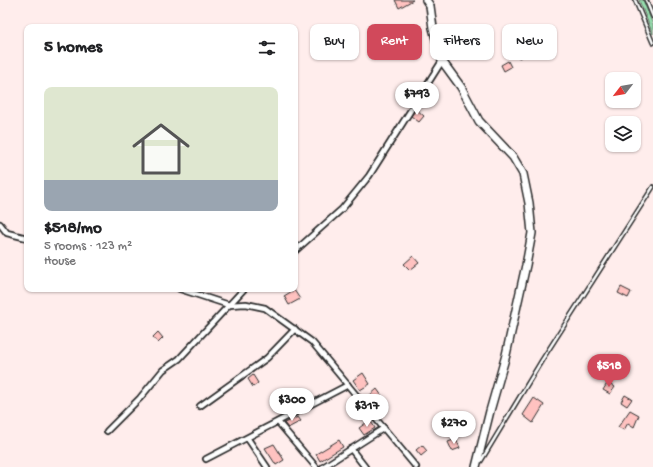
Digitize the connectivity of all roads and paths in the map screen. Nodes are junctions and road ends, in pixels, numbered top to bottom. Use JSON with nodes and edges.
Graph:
{"nodes":[{"id":1,"x":426,"y":0,"type":"edge"},
{"id":2,"x":635,"y":0,"type":"edge"},
{"id":3,"x":646,"y":0,"type":"edge"},
{"id":4,"x":653,"y":17,"type":"edge"},
{"id":5,"x":653,"y":43,"type":"edge"},
{"id":6,"x":442,"y":61,"type":"junction"},
{"id":7,"x":653,"y":187,"type":"edge"},
{"id":8,"x":0,"y":224,"type":"edge"},
{"id":9,"x":24,"y":237,"type":"edge"},
{"id":10,"x":298,"y":248,"type":"edge"},
{"id":11,"x":189,"y":292,"type":"edge"},
{"id":12,"x":241,"y":292,"type":"edge"},
{"id":13,"x":229,"y":305,"type":"junction"},
{"id":14,"x":295,"y":330,"type":"junction"},
{"id":15,"x":348,"y":385,"type":"junction"},
{"id":16,"x":200,"y":406,"type":"dead end"},
{"id":17,"x":278,"y":422,"type":"junction"},
{"id":18,"x":384,"y":428,"type":"junction"},
{"id":19,"x":107,"y":431,"type":"dead end"},
{"id":20,"x":248,"y":439,"type":"junction"},
{"id":21,"x":351,"y":448,"type":"junction"},
{"id":22,"x":206,"y":460,"type":"dead end"},
{"id":23,"x":267,"y":467,"type":"edge"},
{"id":24,"x":316,"y":467,"type":"edge"},
{"id":25,"x":323,"y":467,"type":"edge"},
{"id":26,"x":365,"y":467,"type":"edge"},
{"id":27,"x":416,"y":467,"type":"edge"},
{"id":28,"x":477,"y":467,"type":"edge"}],
"edges":[{"from":1,"to":6,"type":"street"},
{"from":2,"to":5,"type":"lane"},
{"from":3,"to":4,"type":"lane"},
{"from":6,"to":10,"type":"street"},
{"from":6,"to":28,"type":"street"},
{"from":7,"to":28,"type":"lane"},
{"from":8,"to":9,"type":"street"},
{"from":11,"to":13,"type":"street"},
{"from":12,"to":13,"type":"street"},
{"from":13,"to":14,"type":"street"},
{"from":13,"to":19,"type":"street"},
{"from":14,"to":15,"type":"street"},
{"from":14,"to":16,"type":"street"},
{"from":15,"to":17,"type":"street"},
{"from":15,"to":18,"type":"street"},
{"from":17,"to":20,"type":"street"},
{"from":17,"to":24,"type":"street"},
{"from":18,"to":21,"type":"street"},
{"from":18,"to":27,"type":"street"},
{"from":20,"to":22,"type":"street"},
{"from":20,"to":23,"type":"street"},
{"from":21,"to":25,"type":"street"},
{"from":21,"to":26,"type":"street"}]}
